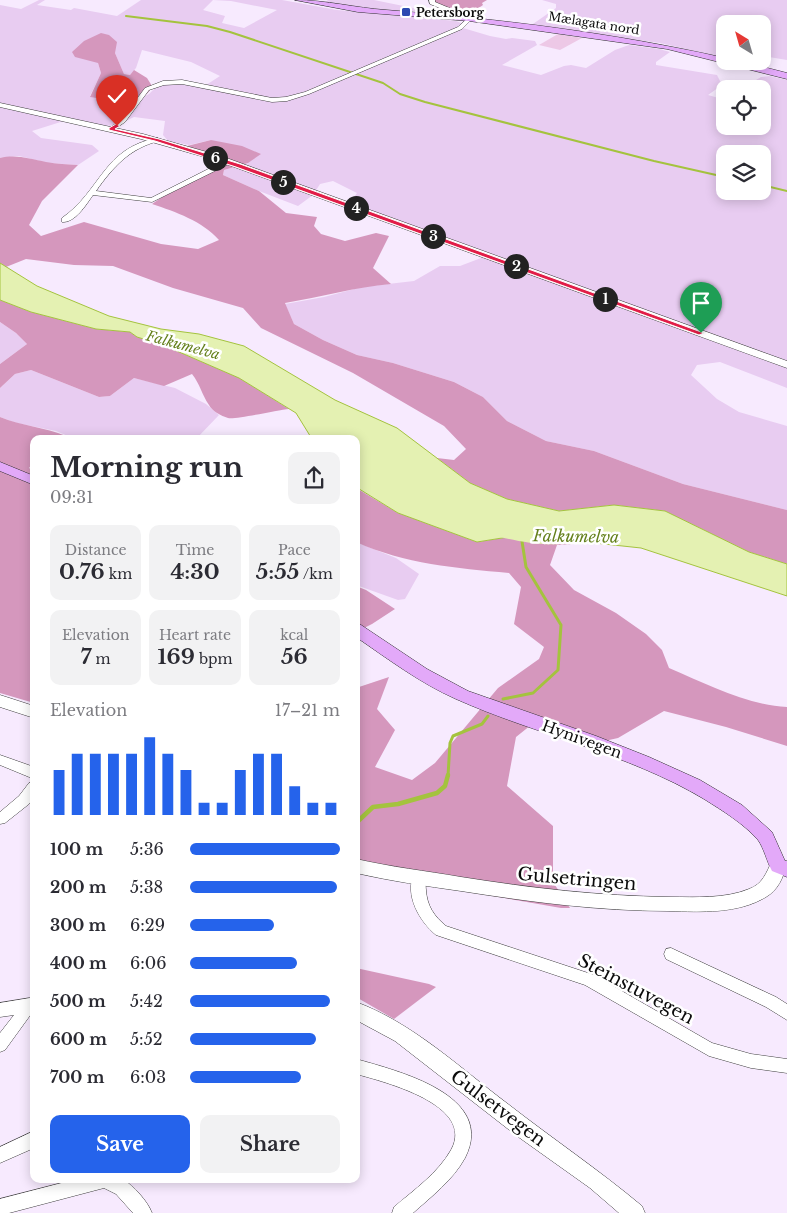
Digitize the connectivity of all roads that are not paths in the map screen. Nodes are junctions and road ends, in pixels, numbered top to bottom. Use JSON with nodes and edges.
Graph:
{"nodes":[{"id":1,"x":299,"y":0,"type":"edge"},
{"id":2,"x":432,"y":0,"type":"edge"},
{"id":3,"x":458,"y":18,"type":"junction"},
{"id":4,"x":469,"y":19,"type":"junction"},
{"id":5,"x":716,"y":58,"type":"edge"},
{"id":6,"x":764,"y":70,"type":"edge"},
{"id":7,"x":787,"y":76,"type":"edge"},
{"id":8,"x":0,"y":105,"type":"edge"},
{"id":9,"x":111,"y":129,"type":"junction"},
{"id":10,"x":144,"y":139,"type":"junction"},
{"id":11,"x":229,"y":162,"type":"junction"},
{"id":12,"x":91,"y":193,"type":"junction"},
{"id":13,"x":65,"y":220,"type":"dead end"},
{"id":14,"x":787,"y":365,"type":"edge"},
{"id":15,"x":0,"y":466,"type":"edge"},
{"id":16,"x":30,"y":479,"type":"edge"},
{"id":17,"x":360,"y":632,"type":"edge"},
{"id":18,"x":2,"y":704,"type":"edge"},
{"id":19,"x":30,"y":711,"type":"edge"},
{"id":20,"x":0,"y":760,"type":"edge"},
{"id":21,"x":30,"y":772,"type":"edge"},
{"id":22,"x":30,"y":792,"type":"edge"},
{"id":23,"x":0,"y":818,"type":"edge"},
{"id":24,"x":360,"y":867,"type":"edge"},
{"id":25,"x":783,"y":867,"type":"edge"},
{"id":26,"x":419,"y":878,"type":"junction"},
{"id":27,"x":671,"y":954,"type":"dead end"},
{"id":28,"x":30,"y":1005,"type":"edge"},
{"id":29,"x":0,"y":1010,"type":"edge"},
{"id":30,"x":360,"y":1012,"type":"edge"},
{"id":31,"x":787,"y":1013,"type":"edge"},
{"id":32,"x":0,"y":1045,"type":"edge"},
{"id":33,"x":787,"y":1066,"type":"edge"},
{"id":34,"x":360,"y":1067,"type":"edge"},
{"id":35,"x":30,"y":1141,"type":"edge"},
{"id":36,"x":0,"y":1155,"type":"edge"},
{"id":37,"x":92,"y":1183,"type":"edge"},
{"id":38,"x":115,"y":1183,"type":"edge"},
{"id":39,"x":0,"y":1207,"type":"edge"},
{"id":40,"x":144,"y":1213,"type":"edge"},
{"id":41,"x":400,"y":1213,"type":"edge"},
{"id":42,"x":635,"y":1213,"type":"edge"}],
"edges":[{"from":1,"to":3,"type":"main road","name":"Mælagata nord"},
{"from":2,"to":3,"type":"street"},
{"from":3,"to":4,"type":"main road","name":"Mælagata nord"},
{"from":4,"to":5,"type":"main road","name":"Mælagata nord"},
{"from":4,"to":9,"type":"street"},
{"from":6,"to":7,"type":"main road"},
{"from":8,"to":9,"type":"street"},
{"from":9,"to":10,"type":"street"},
{"from":10,"to":11,"type":"street"},
{"from":10,"to":12,"type":"street"},
{"from":11,"to":12,"type":"street"},
{"from":11,"to":14,"type":"street"},
{"from":12,"to":13,"type":"street"},
{"from":15,"to":16,"type":"main road"},
{"from":17,"to":25,"type":"main road","name":"Hynivegen"},
{"from":18,"to":19,"type":"street"},
{"from":20,"to":21,"type":"street"},
{"from":22,"to":23,"type":"street"},
{"from":24,"to":26,"type":"street","name":"Gulsetringen"},
{"from":25,"to":26,"type":"street","name":"Gulsetringen"},
{"from":26,"to":33,"type":"street","name":"Steinstuvegen"},
{"from":27,"to":31,"type":"street"},
{"from":28,"to":29,"type":"street"},
{"from":28,"to":32,"type":"street"},
{"from":30,"to":42,"type":"street","name":"Gulsetvegen"},
{"from":34,"to":41,"type":"street"},
{"from":35,"to":36,"type":"street"},
{"from":37,"to":39,"type":"street"},
{"from":38,"to":40,"type":"street"}]}
